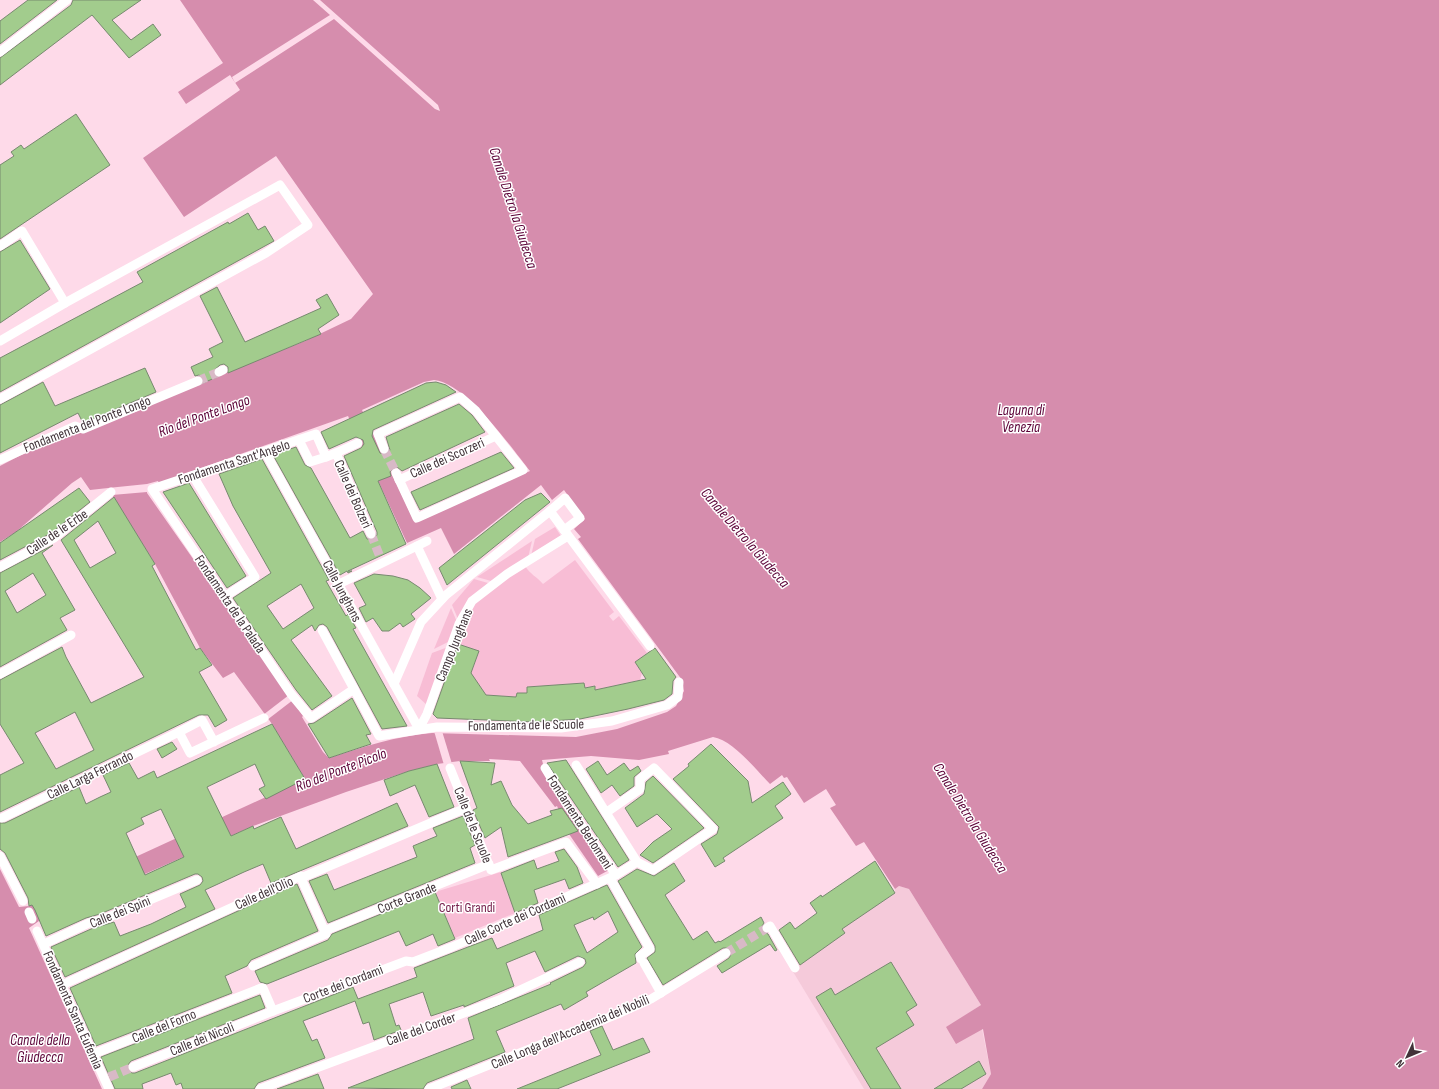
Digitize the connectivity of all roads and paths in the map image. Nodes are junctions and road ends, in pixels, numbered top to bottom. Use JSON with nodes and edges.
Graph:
{"nodes":[{"id":1,"x":67,"y":0,"type":"edge"},
{"id":2,"x":0,"y":52,"type":"edge"},
{"id":3,"x":0,"y":246,"type":"edge"},
{"id":4,"x":65,"y":303,"type":"junction"},
{"id":5,"x":0,"y":341,"type":"edge"},
{"id":6,"x":198,"y":381,"type":"tunnel mouth"},
{"id":7,"x":0,"y":399,"type":"edge"},
{"id":8,"x":316,"y":434,"type":"joint"},
{"id":9,"x":496,"y":436,"type":"junction"},
{"id":10,"x":299,"y":440,"type":"junction"},
{"id":11,"x":358,"y":442,"type":"dead end"},
{"id":12,"x":384,"y":449,"type":"tunnel mouth"},
{"id":13,"x":265,"y":452,"type":"junction"},
{"id":14,"x":336,"y":453,"type":"junction"},
{"id":15,"x":326,"y":457,"type":"junction"},
{"id":16,"x":0,"y":460,"type":"edge"},
{"id":17,"x":193,"y":476,"type":"junction"},
{"id":18,"x":152,"y":488,"type":"joint"},
{"id":19,"x":111,"y":492,"type":"dead end"},
{"id":20,"x":550,"y":511,"type":"junction"},
{"id":21,"x":566,"y":533,"type":"junction"},
{"id":22,"x":371,"y":534,"type":"tunnel mouth"},
{"id":23,"x":427,"y":541,"type":"dead end"},
{"id":24,"x":417,"y":546,"type":"junction"},
{"id":25,"x":0,"y":567,"type":"edge"},
{"id":26,"x":339,"y":584,"type":"junction"},
{"id":27,"x":224,"y":597,"type":"junction"},
{"id":28,"x":442,"y":599,"type":"junction"},
{"id":29,"x":322,"y":630,"type":"dead end"},
{"id":30,"x":71,"y":636,"type":"dead end"},
{"id":31,"x":650,"y":646,"type":"dead end"},
{"id":32,"x":0,"y":674,"type":"edge"},
{"id":33,"x":679,"y":682,"type":"dead end"},
{"id":34,"x":394,"y":684,"type":"junction"},
{"id":35,"x":354,"y":688,"type":"junction"},
{"id":36,"x":264,"y":718,"type":"dead end"},
{"id":37,"x":419,"y":729,"type":"junction"},
{"id":38,"x":179,"y":732,"type":"junction"},
{"id":39,"x":214,"y":742,"type":"junction"},
{"id":40,"x":576,"y":765,"type":"dead end"},
{"id":41,"x":450,"y":768,"type":"dead end"},
{"id":42,"x":545,"y":768,"type":"dead end"},
{"id":43,"x":466,"y":808,"type":"junction"},
{"id":44,"x":607,"y":812,"type":"junction"},
{"id":45,"x":2,"y":818,"type":"dead end"},
{"id":46,"x":0,"y":856,"type":"edge"},
{"id":47,"x":637,"y":862,"type":"junction"},
{"id":48,"x":489,"y":864,"type":"junction"},
{"id":49,"x":613,"y":877,"type":"junction"},
{"id":50,"x":301,"y":878,"type":"junction"},
{"id":51,"x":197,"y":880,"type":"dead end"},
{"id":52,"x":597,"y":884,"type":"junction"},
{"id":53,"x":23,"y":901,"type":"dead end"},
{"id":54,"x":767,"y":928,"type":"dead end"},
{"id":55,"x":37,"y":931,"type":"dead end"},
{"id":56,"x":324,"y":931,"type":"junction"},
{"id":57,"x":44,"y":944,"type":"junction"},
{"id":58,"x":726,"y":953,"type":"tunnel mouth"},
{"id":59,"x":413,"y":962,"type":"joint"},
{"id":60,"x":580,"y":962,"type":"dead end"},
{"id":61,"x":253,"y":966,"type":"dead end"},
{"id":62,"x":795,"y":968,"type":"dead end"},
{"id":63,"x":62,"y":985,"type":"junction"},
{"id":64,"x":661,"y":992,"type":"junction"},
{"id":65,"x":272,"y":1011,"type":"junction"},
{"id":66,"x":93,"y":1054,"type":"junction"},
{"id":67,"x":133,"y":1067,"type":"tunnel mouth"},
{"id":68,"x":440,"y":1087,"type":"edge"},
{"id":69,"x":109,"y":1089,"type":"edge"},
{"id":70,"x":260,"y":1089,"type":"edge"},
{"id":71,"x":429,"y":1089,"type":"edge"}],
"edges":[{"from":1,"to":2,"type":"street"},
{"from":3,"to":4,"type":"street"},
{"from":4,"to":5,"type":"street"},
{"from":4,"to":7,"type":"street"},
{"from":6,"to":16,"type":"street","name":"Fondamenta del Ponte Longo"},
{"from":8,"to":10,"type":"street","name":"Fondamenta Sant'Angelo"},
{"from":8,"to":15,"type":"street","name":"Calle dei Bolzeri"},
{"from":9,"to":9,"type":"street","name":"Calle dei Scorzeri"},
{"from":9,"to":12,"type":"street"},
{"from":10,"to":13,"type":"street","name":"Fondamenta Sant'Angelo"},
{"from":10,"to":15,"type":"street"},
{"from":11,"to":14,"type":"street","name":"Calle dei Bolzeri"},
{"from":13,"to":17,"type":"street","name":"Fondamenta Sant'Angelo"},
{"from":13,"to":26,"type":"street","name":"Calle Junghans"},
{"from":14,"to":15,"type":"street","name":"Calle dei Bolzeri"},
{"from":14,"to":22,"type":"street","name":"Calle dei Bolzeri"},
{"from":17,"to":18,"type":"street","name":"Fondamenta Sant'Angelo"},
{"from":17,"to":27,"type":"street"},
{"from":18,"to":27,"type":"street","name":"Fondamenta de la Palada"},
{"from":19,"to":25,"type":"street","name":"Calle de le Erbe"},
{"from":20,"to":21,"type":"street"},
{"from":20,"to":21,"type":"street","name":"Campo Junghans"},
{"from":20,"to":28,"type":"street","name":"Campo Junghans"},
{"from":21,"to":31,"type":"street"},
{"from":21,"to":37,"type":"street","name":"Campo Junghans"},
{"from":23,"to":24,"type":"street"},
{"from":24,"to":26,"type":"street"},
{"from":24,"to":28,"type":"street","name":"Campo Junghans"},
{"from":26,"to":34,"type":"street","name":"Calle Junghans"},
{"from":27,"to":35,"type":"street","name":"Fondamenta de la Palada"},
{"from":28,"to":34,"type":"street","name":"Campo Junghans"},
{"from":29,"to":35,"type":"street"},
{"from":30,"to":32,"type":"street"},
{"from":33,"to":37,"type":"street","name":"Fondamenta de le Scuole"},
{"from":34,"to":37,"type":"street","name":"Calle Junghans"},
{"from":35,"to":37,"type":"street","name":"Fondamenta de le Scuole"},
{"from":36,"to":39,"type":"street"},
{"from":38,"to":39,"type":"street"},
{"from":38,"to":39,"type":"street","name":"Calle Larga Ferrando"},
{"from":38,"to":45,"type":"street","name":"Calle Larga Ferrando"},
{"from":40,"to":44,"type":"street"},
{"from":41,"to":43,"type":"street","name":"Calle de le Scuole"},
{"from":42,"to":49,"type":"street","name":"Fondamenta Berlomeni"},
{"from":43,"to":48,"type":"street","name":"Calle de le Scuole"},
{"from":43,"to":50,"type":"street","name":"Calle dell'Olio"},
{"from":44,"to":47,"type":"street"},
{"from":44,"to":47,"type":"street"},
{"from":46,"to":53,"type":"street"},
{"from":47,"to":49,"type":"street","name":"Calle Corte dei Cordami"},
{"from":48,"to":52,"type":"street","name":"Calle de le Scuole"},
{"from":48,"to":56,"type":"street","name":"Corte Grande"},
{"from":49,"to":52,"type":"street","name":"Calle Corte dei Cordami"},
{"from":49,"to":64,"type":"street","name":"Fondamenta Berlomeni"},
{"from":50,"to":56,"type":"street"},
{"from":50,"to":63,"type":"street","name":"Calle dell'Olio"},
{"from":51,"to":57,"type":"street","name":"Calle dei Spini"},
{"from":52,"to":59,"type":"street","name":"Calle Corte dei Cordami"},
{"from":54,"to":62,"type":"street"},
{"from":55,"to":57,"type":"street","name":"Fondamenta Santa Eufemia"},
{"from":56,"to":61,"type":"street","name":"Corte Grande"},
{"from":57,"to":63,"type":"street","name":"Fondamenta Santa Eufemia"},
{"from":58,"to":64,"type":"street","name":"Calle Longa dell'Accademia dei Nobili"},
{"from":59,"to":65,"type":"street","name":"Corte dei Cordami"},
{"from":60,"to":70,"type":"street","name":"Calle del Corder"},
{"from":63,"to":66,"type":"street","name":"Fondamenta Santa Eufemia"},
{"from":64,"to":68,"type":"street","name":"Calle Longa dell'Accademia dei Nobili"},
{"from":65,"to":66,"type":"street","name":"Calle del Forno"},
{"from":65,"to":67,"type":"street","name":"Calle dei Nicoli"},
{"from":66,"to":69,"type":"street","name":"Fondamenta Santa Eufemia"},
{"from":68,"to":71,"type":"street","name":"Calle Longa dell'Accademia dei Nobili"}]}
